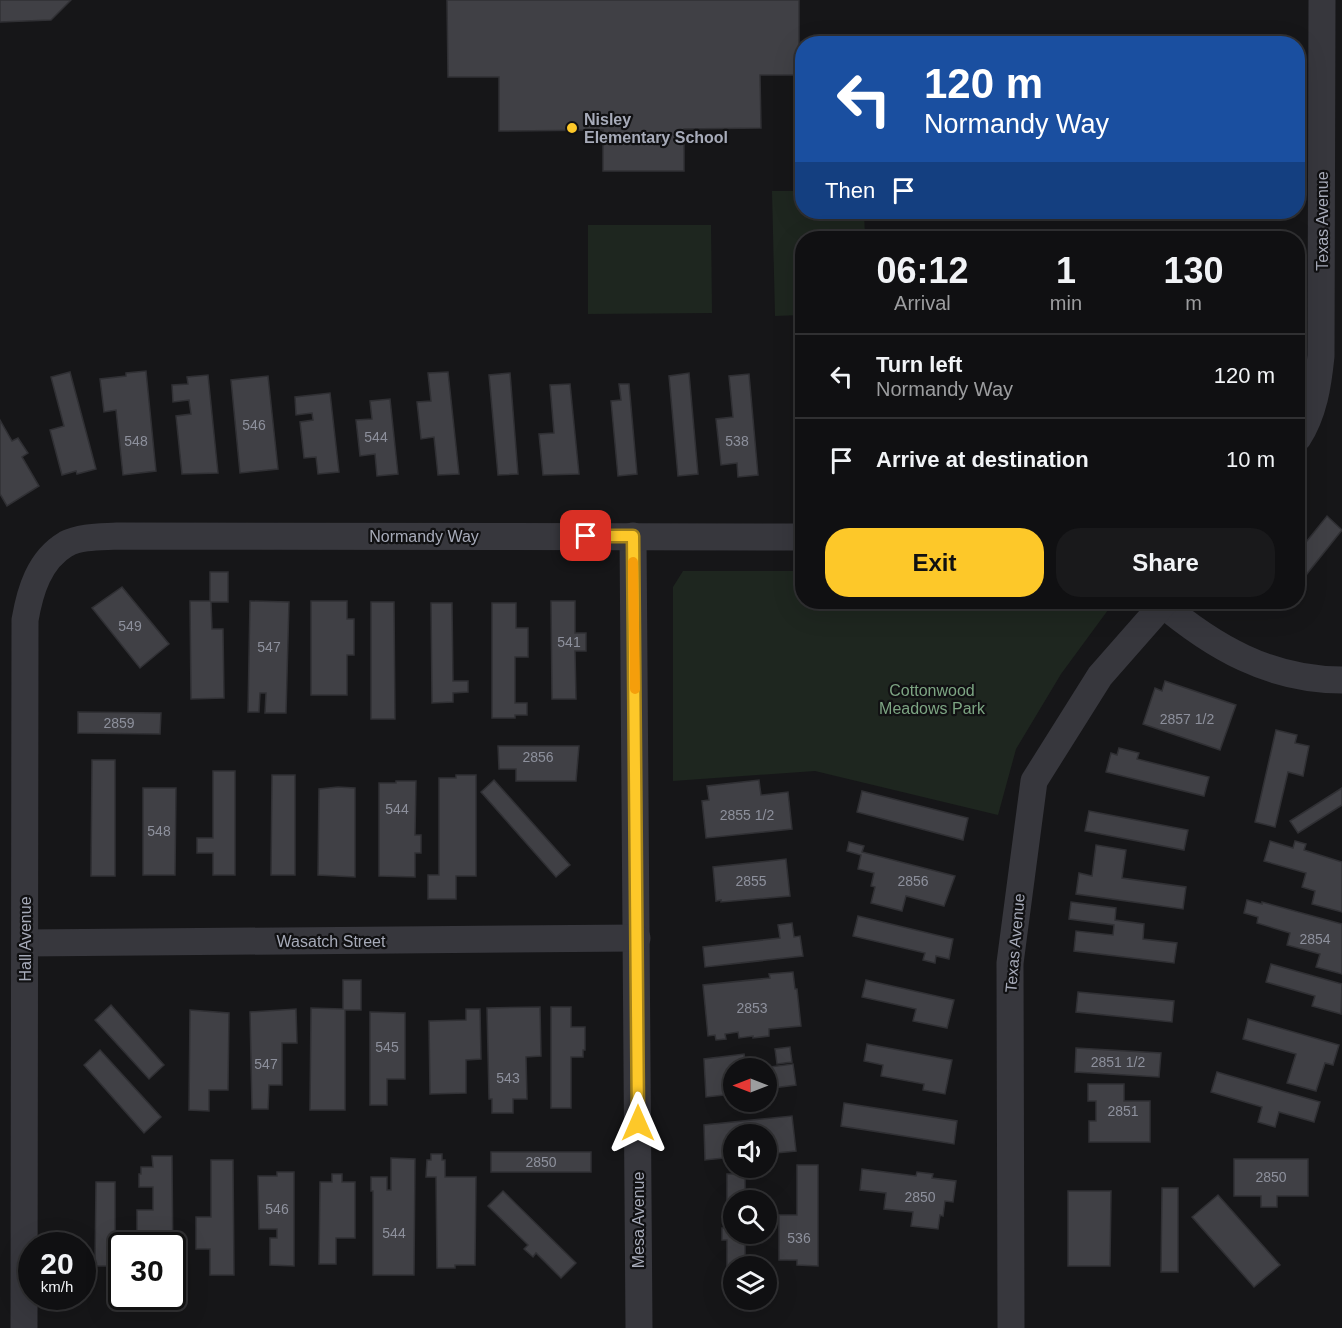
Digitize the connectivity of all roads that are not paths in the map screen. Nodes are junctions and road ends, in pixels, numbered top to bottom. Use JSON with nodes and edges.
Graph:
{"nodes":[{"id":1,"x":1322,"y":0,"type":"edge"},
{"id":2,"x":1305,"y":425,"type":"edge"},
{"id":3,"x":633,"y":536,"type":"junction"},
{"id":4,"x":795,"y":537,"type":"edge"},
{"id":5,"x":50,"y":557,"type":"joint"},
{"id":6,"x":1156,"y":609,"type":"edge"},
{"id":7,"x":1171,"y":609,"type":"edge"},
{"id":8,"x":1342,"y":680,"type":"edge"},
{"id":9,"x":637,"y":938,"type":"junction"},
{"id":10,"x":25,"y":943,"type":"junction"},
{"id":11,"x":24,"y":1328,"type":"edge"},
{"id":12,"x":639,"y":1328,"type":"edge"},
{"id":13,"x":1011,"y":1328,"type":"edge"}],
"edges":[{"from":1,"to":2,"type":"street","name":"Texas Avenue"},
{"from":3,"to":4,"type":"street","name":"Normandy Way"},
{"from":3,"to":5,"type":"street","name":"Normandy Way"},
{"from":3,"to":9,"type":"street","name":"Mesa Avenue"},
{"from":5,"to":10,"type":"street","name":"Hall Avenue"},
{"from":6,"to":13,"type":"street","name":"Texas Avenue"},
{"from":7,"to":8,"type":"street"},
{"from":9,"to":10,"type":"street","name":"Wasatch Street"},
{"from":9,"to":12,"type":"street","name":"Mesa Avenue"},
{"from":10,"to":11,"type":"street","name":"Hall Avenue"}]}
